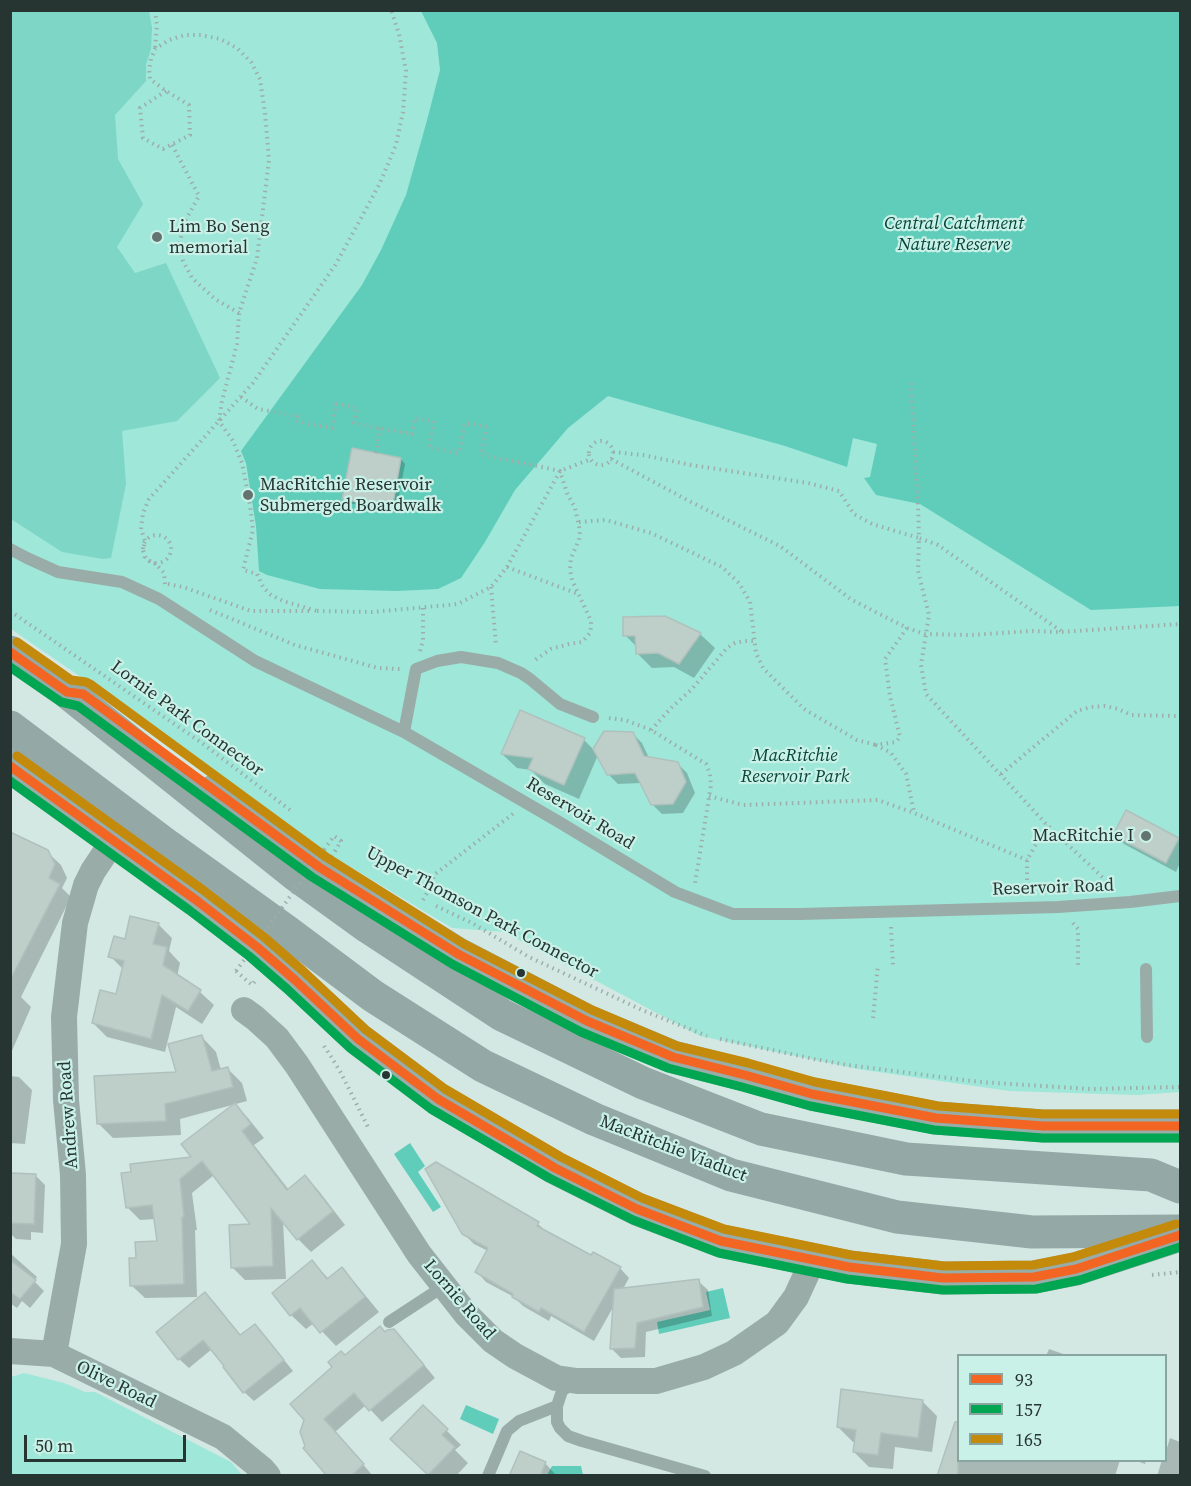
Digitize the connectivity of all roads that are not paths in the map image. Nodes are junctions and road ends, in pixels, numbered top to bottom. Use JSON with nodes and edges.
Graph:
{"nodes":[{"id":1,"x":10,"y":549,"type":"edge"},
{"id":2,"x":10,"y":652,"type":"edge"},
{"id":3,"x":67,"y":692,"type":"junction"},
{"id":4,"x":593,"y":717,"type":"road end"},
{"id":5,"x":10,"y":727,"type":"edge"},
{"id":6,"x":404,"y":732,"type":"junction"},
{"id":7,"x":10,"y":766,"type":"edge"},
{"id":8,"x":113,"y":841,"type":"junction"},
{"id":9,"x":1180,"y":896,"type":"edge"},
{"id":10,"x":1146,"y":969,"type":"dead end"},
{"id":11,"x":244,"y":1010,"type":"dead end"},
{"id":12,"x":1147,"y":1037,"type":"dead end"},
{"id":13,"x":1180,"y":1126,"type":"edge"},
{"id":14,"x":1171,"y":1177,"type":"edge"},
{"id":15,"x":1180,"y":1233,"type":"edge"},
{"id":16,"x":813,"y":1260,"type":"junction"},
{"id":17,"x":444,"y":1286,"type":"junction"},
{"id":18,"x":389,"y":1322,"type":"dead end"},
{"id":19,"x":10,"y":1351,"type":"edge"},
{"id":20,"x":54,"y":1354,"type":"junction"},
{"id":21,"x":577,"y":1381,"type":"junction"},
{"id":22,"x":557,"y":1406,"type":"junction"},
{"id":23,"x":268,"y":1476,"type":"edge"},
{"id":24,"x":488,"y":1476,"type":"edge"},
{"id":25,"x":705,"y":1476,"type":"edge"}],
"edges":[{"from":1,"to":6,"type":"lane","name":"Reservoir Road"},
{"from":2,"to":3,"type":"highway"},
{"from":3,"to":13,"type":"main road"},
{"from":3,"to":14,"type":"highway"},
{"from":4,"to":6,"type":"lane"},
{"from":5,"to":15,"type":"highway","name":"MacRitchie Viaduct"},
{"from":6,"to":9,"type":"lane","name":"Reservoir Road"},
{"from":7,"to":8,"type":"main road"},
{"from":8,"to":16,"type":"main road"},
{"from":8,"to":20,"type":"street","name":"Andrew Road"},
{"from":10,"to":12,"type":"lane"},
{"from":11,"to":17,"type":"street","name":"Lornie Road"},
{"from":15,"to":16,"type":"main road"},
{"from":16,"to":21,"type":"street","name":"Lornie Road"},
{"from":17,"to":18,"type":"lane"},
{"from":17,"to":21,"type":"street","name":"Lornie Road"},
{"from":19,"to":20,"type":"street"},
{"from":20,"to":23,"type":"street","name":"Olive Road"},
{"from":21,"to":22,"type":"lane"},
{"from":22,"to":24,"type":"lane"},
{"from":22,"to":25,"type":"lane"}]}
